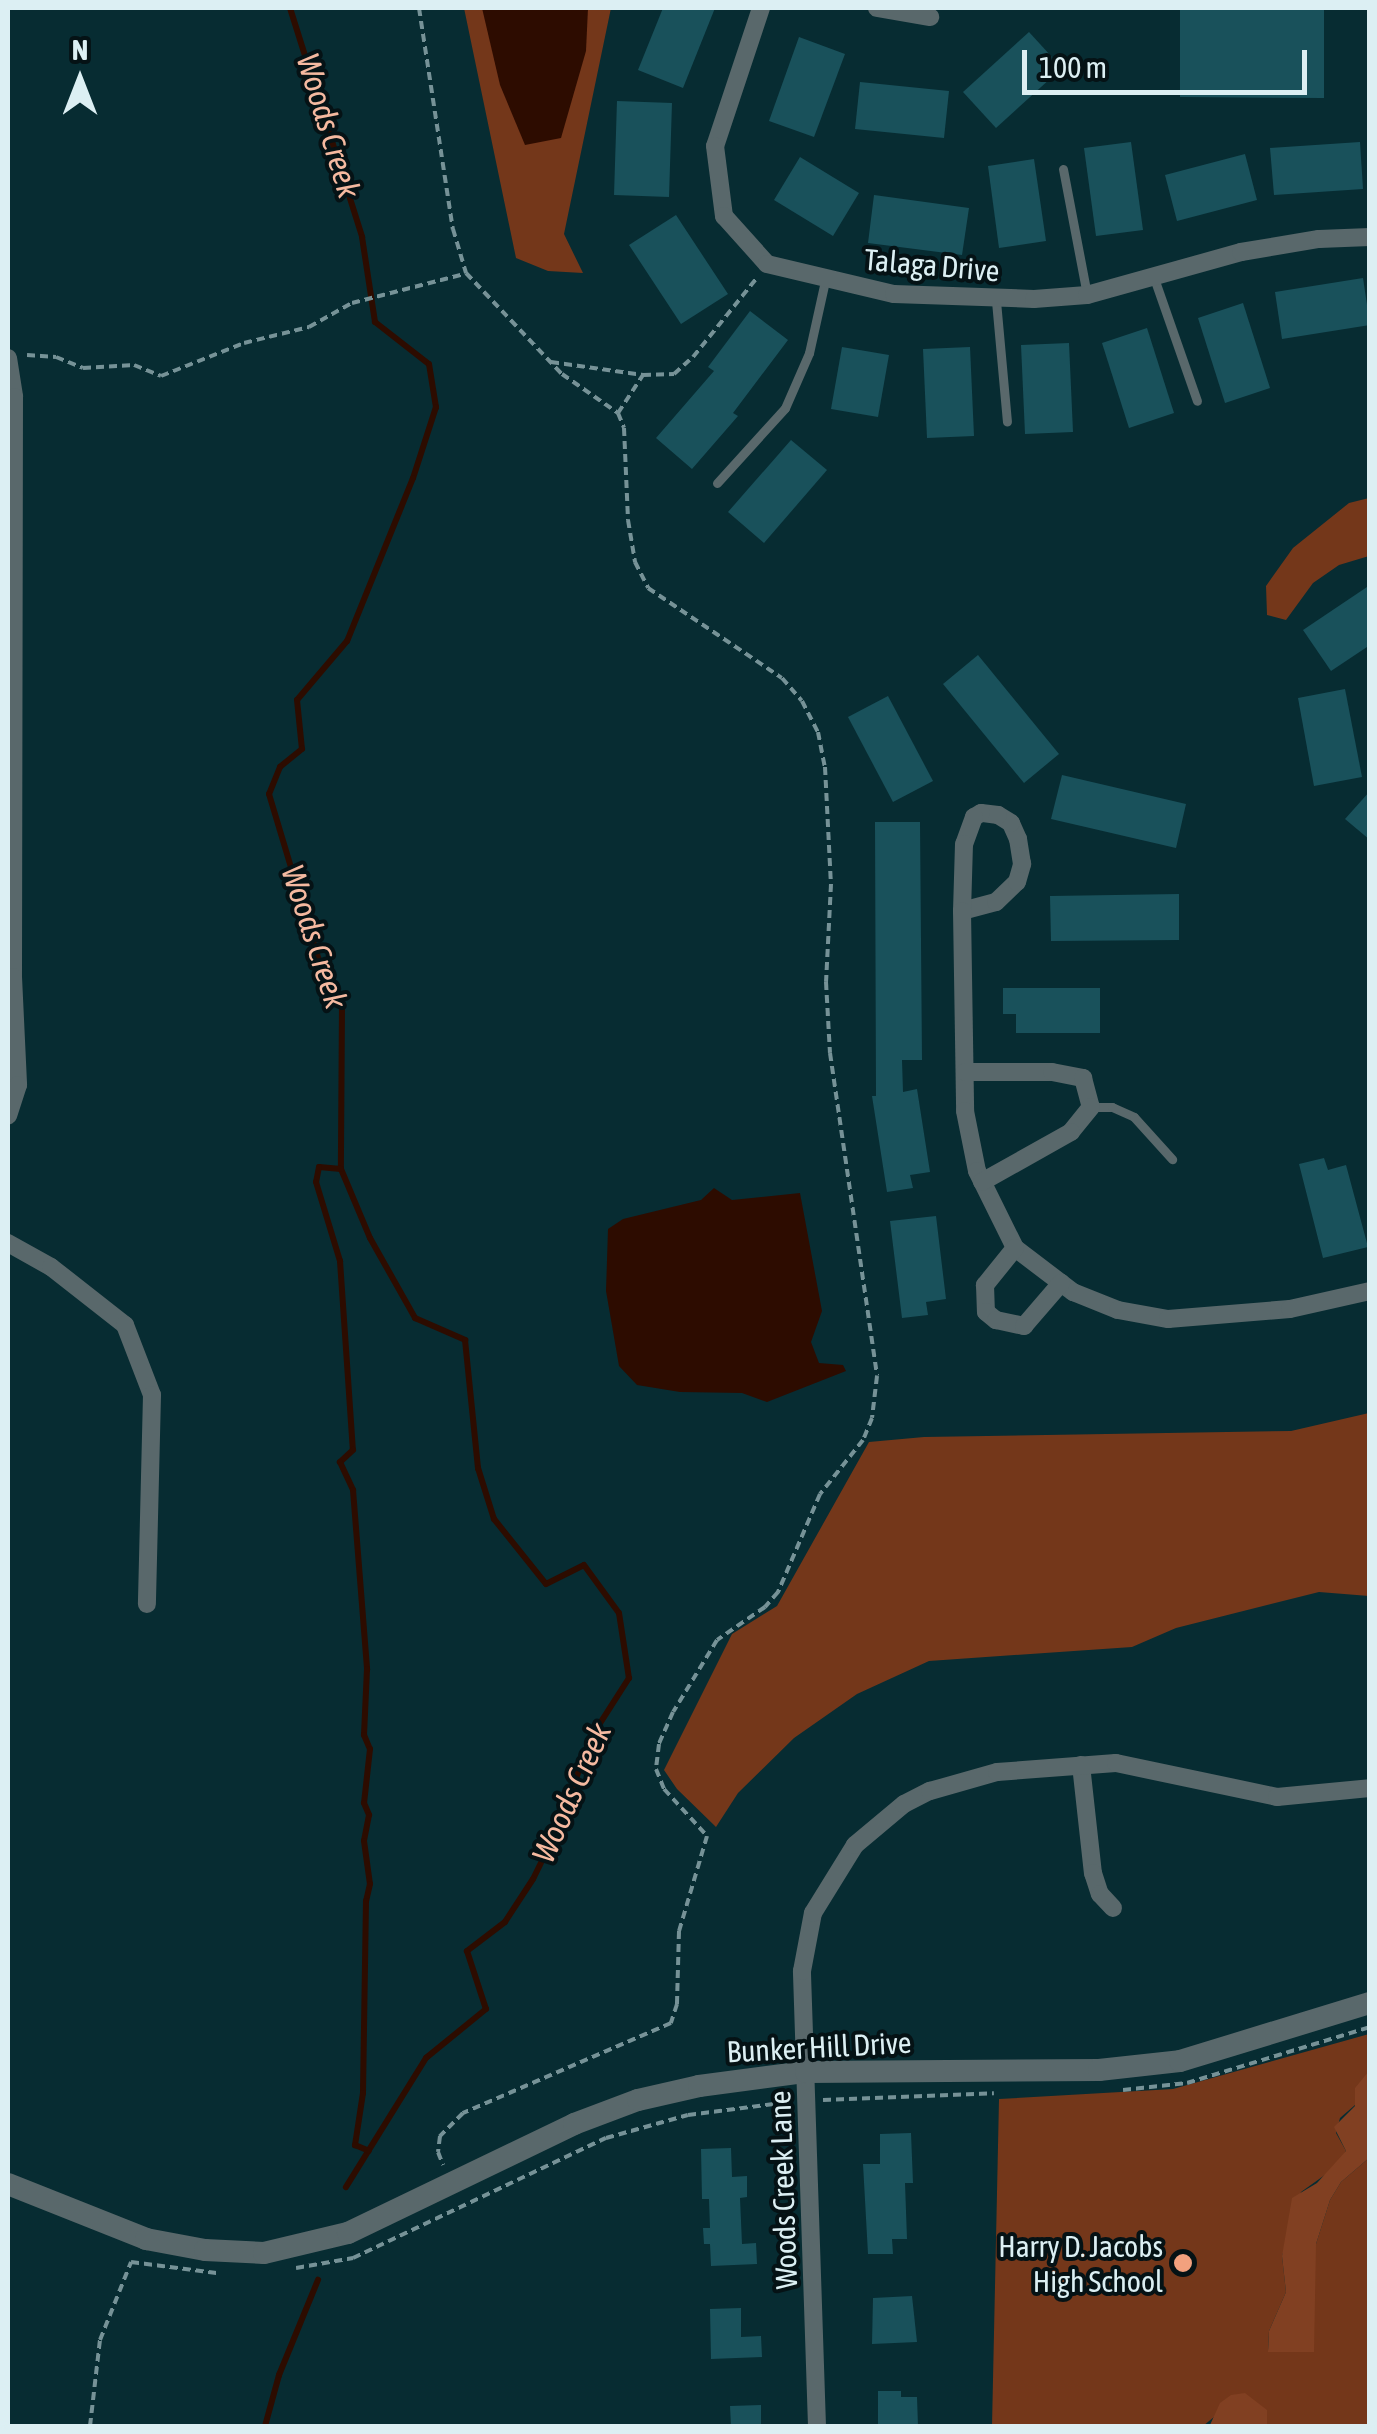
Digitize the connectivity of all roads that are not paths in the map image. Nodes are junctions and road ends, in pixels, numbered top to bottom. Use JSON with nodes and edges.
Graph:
{"nodes":[{"id":1,"x":761,"y":8,"type":"edge"},
{"id":2,"x":877,"y":8,"type":"edge"},
{"id":3,"x":930,"y":17,"type":"dead end"},
{"id":4,"x":1063,"y":168,"type":"dead end"},
{"id":5,"x":1370,"y":237,"type":"edge"},
{"id":6,"x":1154,"y":278,"type":"junction"},
{"id":7,"x":825,"y":281,"type":"junction"},
{"id":8,"x":1087,"y":295,"type":"junction"},
{"id":9,"x":996,"y":301,"type":"junction"},
{"id":10,"x":8,"y":358,"type":"edge"},
{"id":11,"x":1197,"y":401,"type":"dead end"},
{"id":12,"x":1007,"y":421,"type":"dead end"},
{"id":13,"x":716,"y":483,"type":"dead end"},
{"id":14,"x":11,"y":538,"type":"edge"},
{"id":15,"x":962,"y":910,"type":"junction"},
{"id":16,"x":965,"y":1072,"type":"junction"},
{"id":17,"x":1092,"y":1107,"type":"junction"},
{"id":18,"x":8,"y":1116,"type":"edge"},
{"id":19,"x":1172,"y":1159,"type":"dead end"},
{"id":20,"x":982,"y":1182,"type":"junction"},
{"id":21,"x":8,"y":1243,"type":"edge"},
{"id":22,"x":1015,"y":1248,"type":"junction"},
{"id":23,"x":1061,"y":1283,"type":"junction"},
{"id":24,"x":1370,"y":1291,"type":"edge"},
{"id":25,"x":148,"y":1604,"type":"dead end"},
{"id":26,"x":1081,"y":1765,"type":"junction"},
{"id":27,"x":1370,"y":1788,"type":"edge"},
{"id":28,"x":1113,"y":1908,"type":"dead end"},
{"id":29,"x":1370,"y":2003,"type":"edge"},
{"id":30,"x":806,"y":2072,"type":"junction"},
{"id":31,"x":8,"y":2184,"type":"edge"},
{"id":32,"x":817,"y":2426,"type":"edge"}],
"edges":[{"from":1,"to":7,"type":"street","name":"Talaga Drive"},
{"from":2,"to":3,"type":"street"},
{"from":4,"to":8,"type":"lane"},
{"from":5,"to":6,"type":"street","name":"Talaga Drive"},
{"from":6,"to":8,"type":"street","name":"Talaga Drive"},
{"from":6,"to":11,"type":"lane"},
{"from":7,"to":9,"type":"street","name":"Talaga Drive"},
{"from":7,"to":13,"type":"lane"},
{"from":8,"to":9,"type":"street","name":"Talaga Drive"},
{"from":9,"to":12,"type":"lane"},
{"from":10,"to":14,"type":"street"},
{"from":14,"to":18,"type":"street"},
{"from":15,"to":15,"type":"street"},
{"from":15,"to":16,"type":"street"},
{"from":16,"to":17,"type":"street"},
{"from":16,"to":20,"type":"street"},
{"from":17,"to":19,"type":"lane"},
{"from":17,"to":20,"type":"street"},
{"from":20,"to":22,"type":"street"},
{"from":21,"to":25,"type":"street"},
{"from":22,"to":23,"type":"street"},
{"from":22,"to":23,"type":"street"},
{"from":23,"to":24,"type":"street"},
{"from":26,"to":27,"type":"street","name":"Woods Creek Lane"},
{"from":26,"to":28,"type":"street"},
{"from":26,"to":30,"type":"street","name":"Woods Creek Lane"},
{"from":29,"to":30,"type":"street","name":"Bunker Hill Drive"},
{"from":30,"to":31,"type":"street","name":"Bunker Hill Drive"},
{"from":30,"to":32,"type":"street","name":"Woods Creek Lane"}]}
